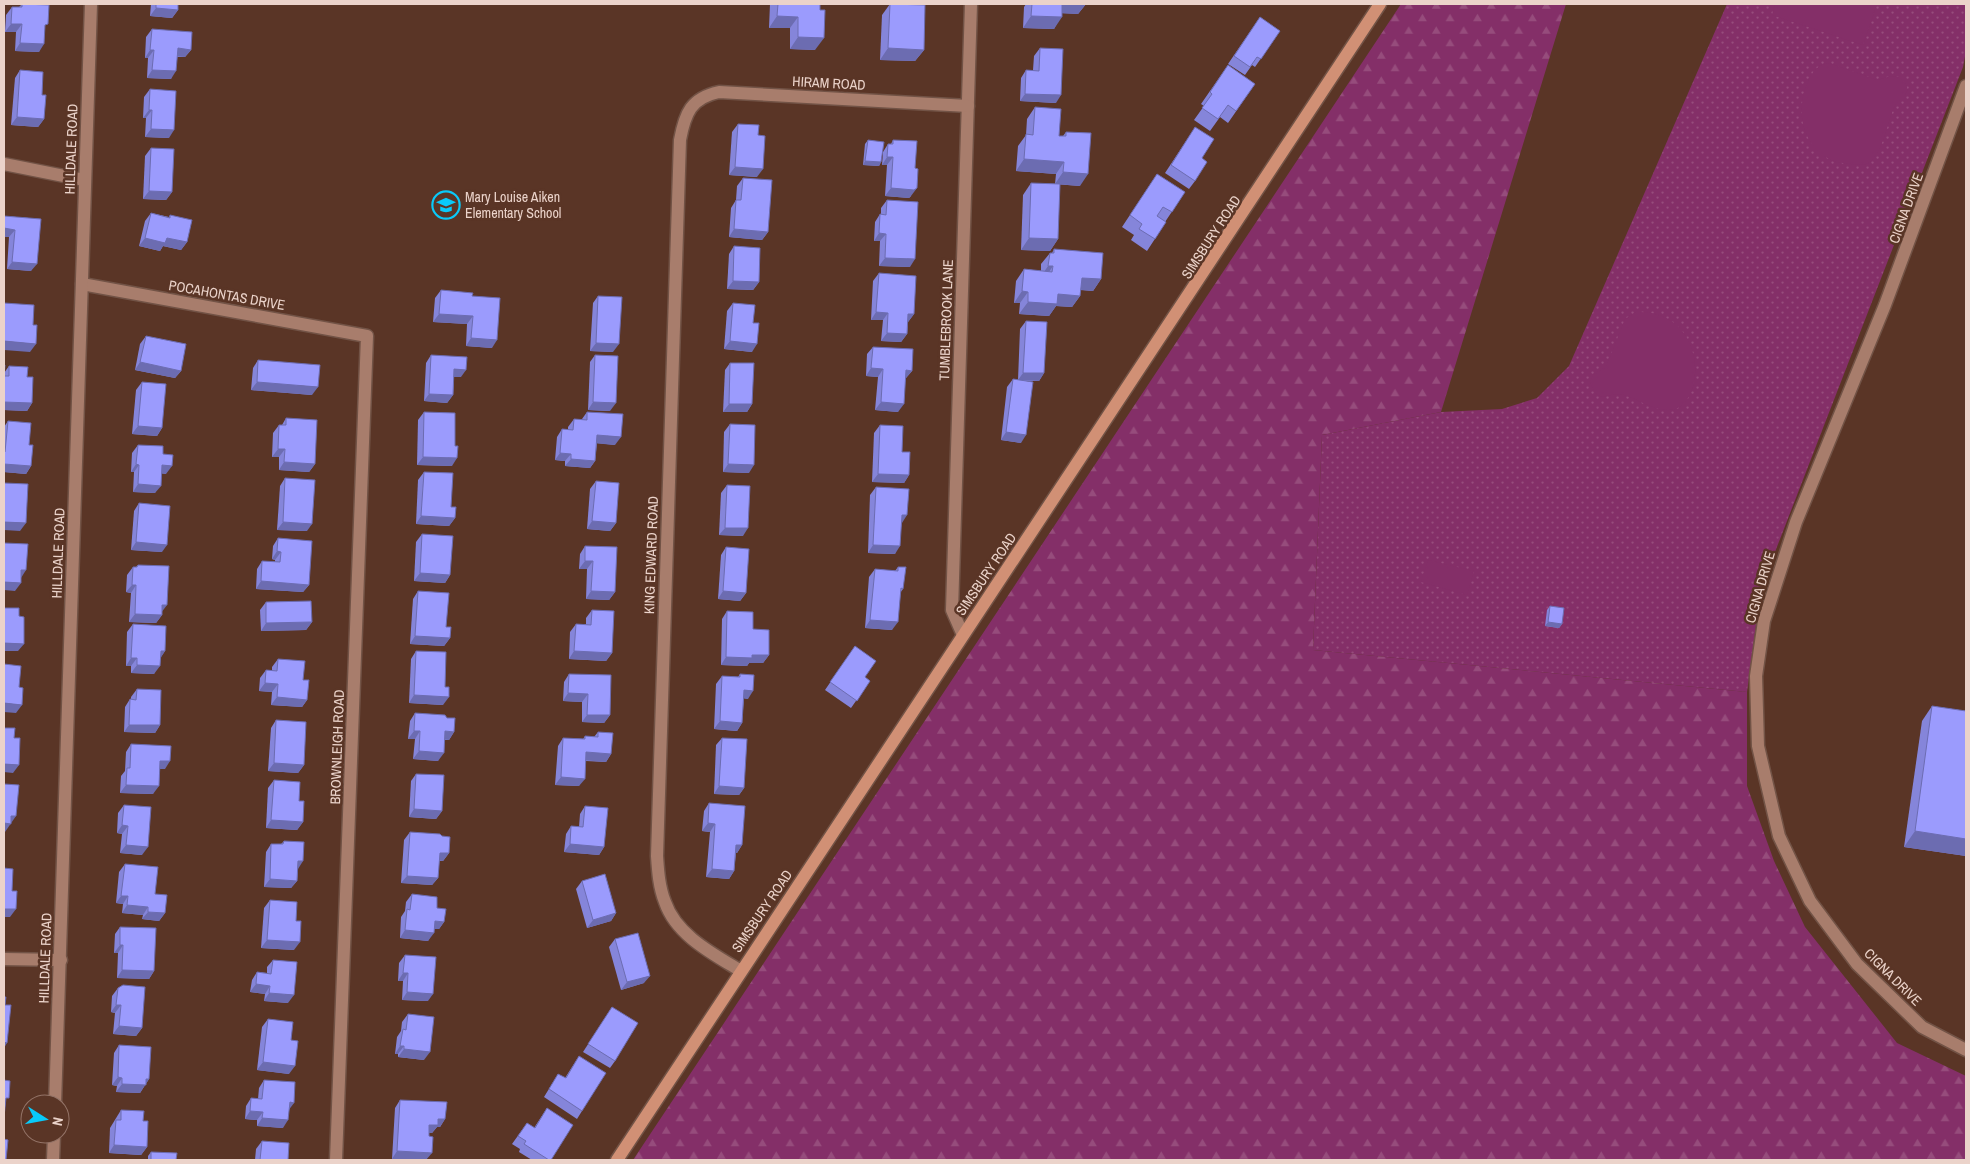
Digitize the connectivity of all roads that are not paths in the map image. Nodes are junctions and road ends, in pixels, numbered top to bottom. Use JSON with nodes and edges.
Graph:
{"nodes":[{"id":1,"x":91,"y":4,"type":"edge"},
{"id":2,"x":971,"y":4,"type":"edge"},
{"id":3,"x":1380,"y":4,"type":"edge"},
{"id":4,"x":1966,"y":86,"type":"edge"},
{"id":5,"x":692,"y":106,"type":"joint"},
{"id":6,"x":968,"y":106,"type":"junction"},
{"id":7,"x":4,"y":164,"type":"edge"},
{"id":8,"x":84,"y":180,"type":"junction"},
{"id":9,"x":82,"y":284,"type":"junction"},
{"id":10,"x":367,"y":336,"type":"joint"},
{"id":11,"x":963,"y":635,"type":"junction"},
{"id":12,"x":4,"y":959,"type":"edge"},
{"id":13,"x":60,"y":960,"type":"junction"},
{"id":14,"x":741,"y":971,"type":"junction"},
{"id":15,"x":1966,"y":1050,"type":"edge"},
{"id":16,"x":55,"y":1094,"type":"edge"},
{"id":17,"x":54,"y":1144,"type":"edge"},
{"id":18,"x":53,"y":1160,"type":"edge"},
{"id":19,"x":336,"y":1160,"type":"edge"},
{"id":20,"x":617,"y":1160,"type":"edge"}],
"edges":[{"from":1,"to":8,"type":"street","name":"HILLDALE ROAD"},
{"from":2,"to":6,"type":"street","name":"TUMBLEBROOK LANE"},
{"from":3,"to":11,"type":"main road","name":"SIMSBURY ROAD"},
{"from":4,"to":15,"type":"street","name":"CIGNA DRIVE"},
{"from":5,"to":6,"type":"street","name":"HIRAM ROAD"},
{"from":5,"to":14,"type":"street","name":"KING EDWARD ROAD"},
{"from":6,"to":11,"type":"street","name":"TUMBLEBROOK LANE"},
{"from":7,"to":8,"type":"street"},
{"from":8,"to":9,"type":"street","name":"HILLDALE ROAD"},
{"from":9,"to":10,"type":"street","name":"POCAHONTAS DRIVE"},
{"from":9,"to":13,"type":"street","name":"HILLDALE ROAD"},
{"from":10,"to":19,"type":"street","name":"BROWNLEIGH ROAD"},
{"from":11,"to":14,"type":"main road","name":"SIMSBURY ROAD"},
{"from":12,"to":13,"type":"street"},
{"from":13,"to":16,"type":"street","name":"HILLDALE ROAD"},
{"from":14,"to":20,"type":"main road","name":"SIMSBURY ROAD"},
{"from":17,"to":18,"type":"street"}]}
